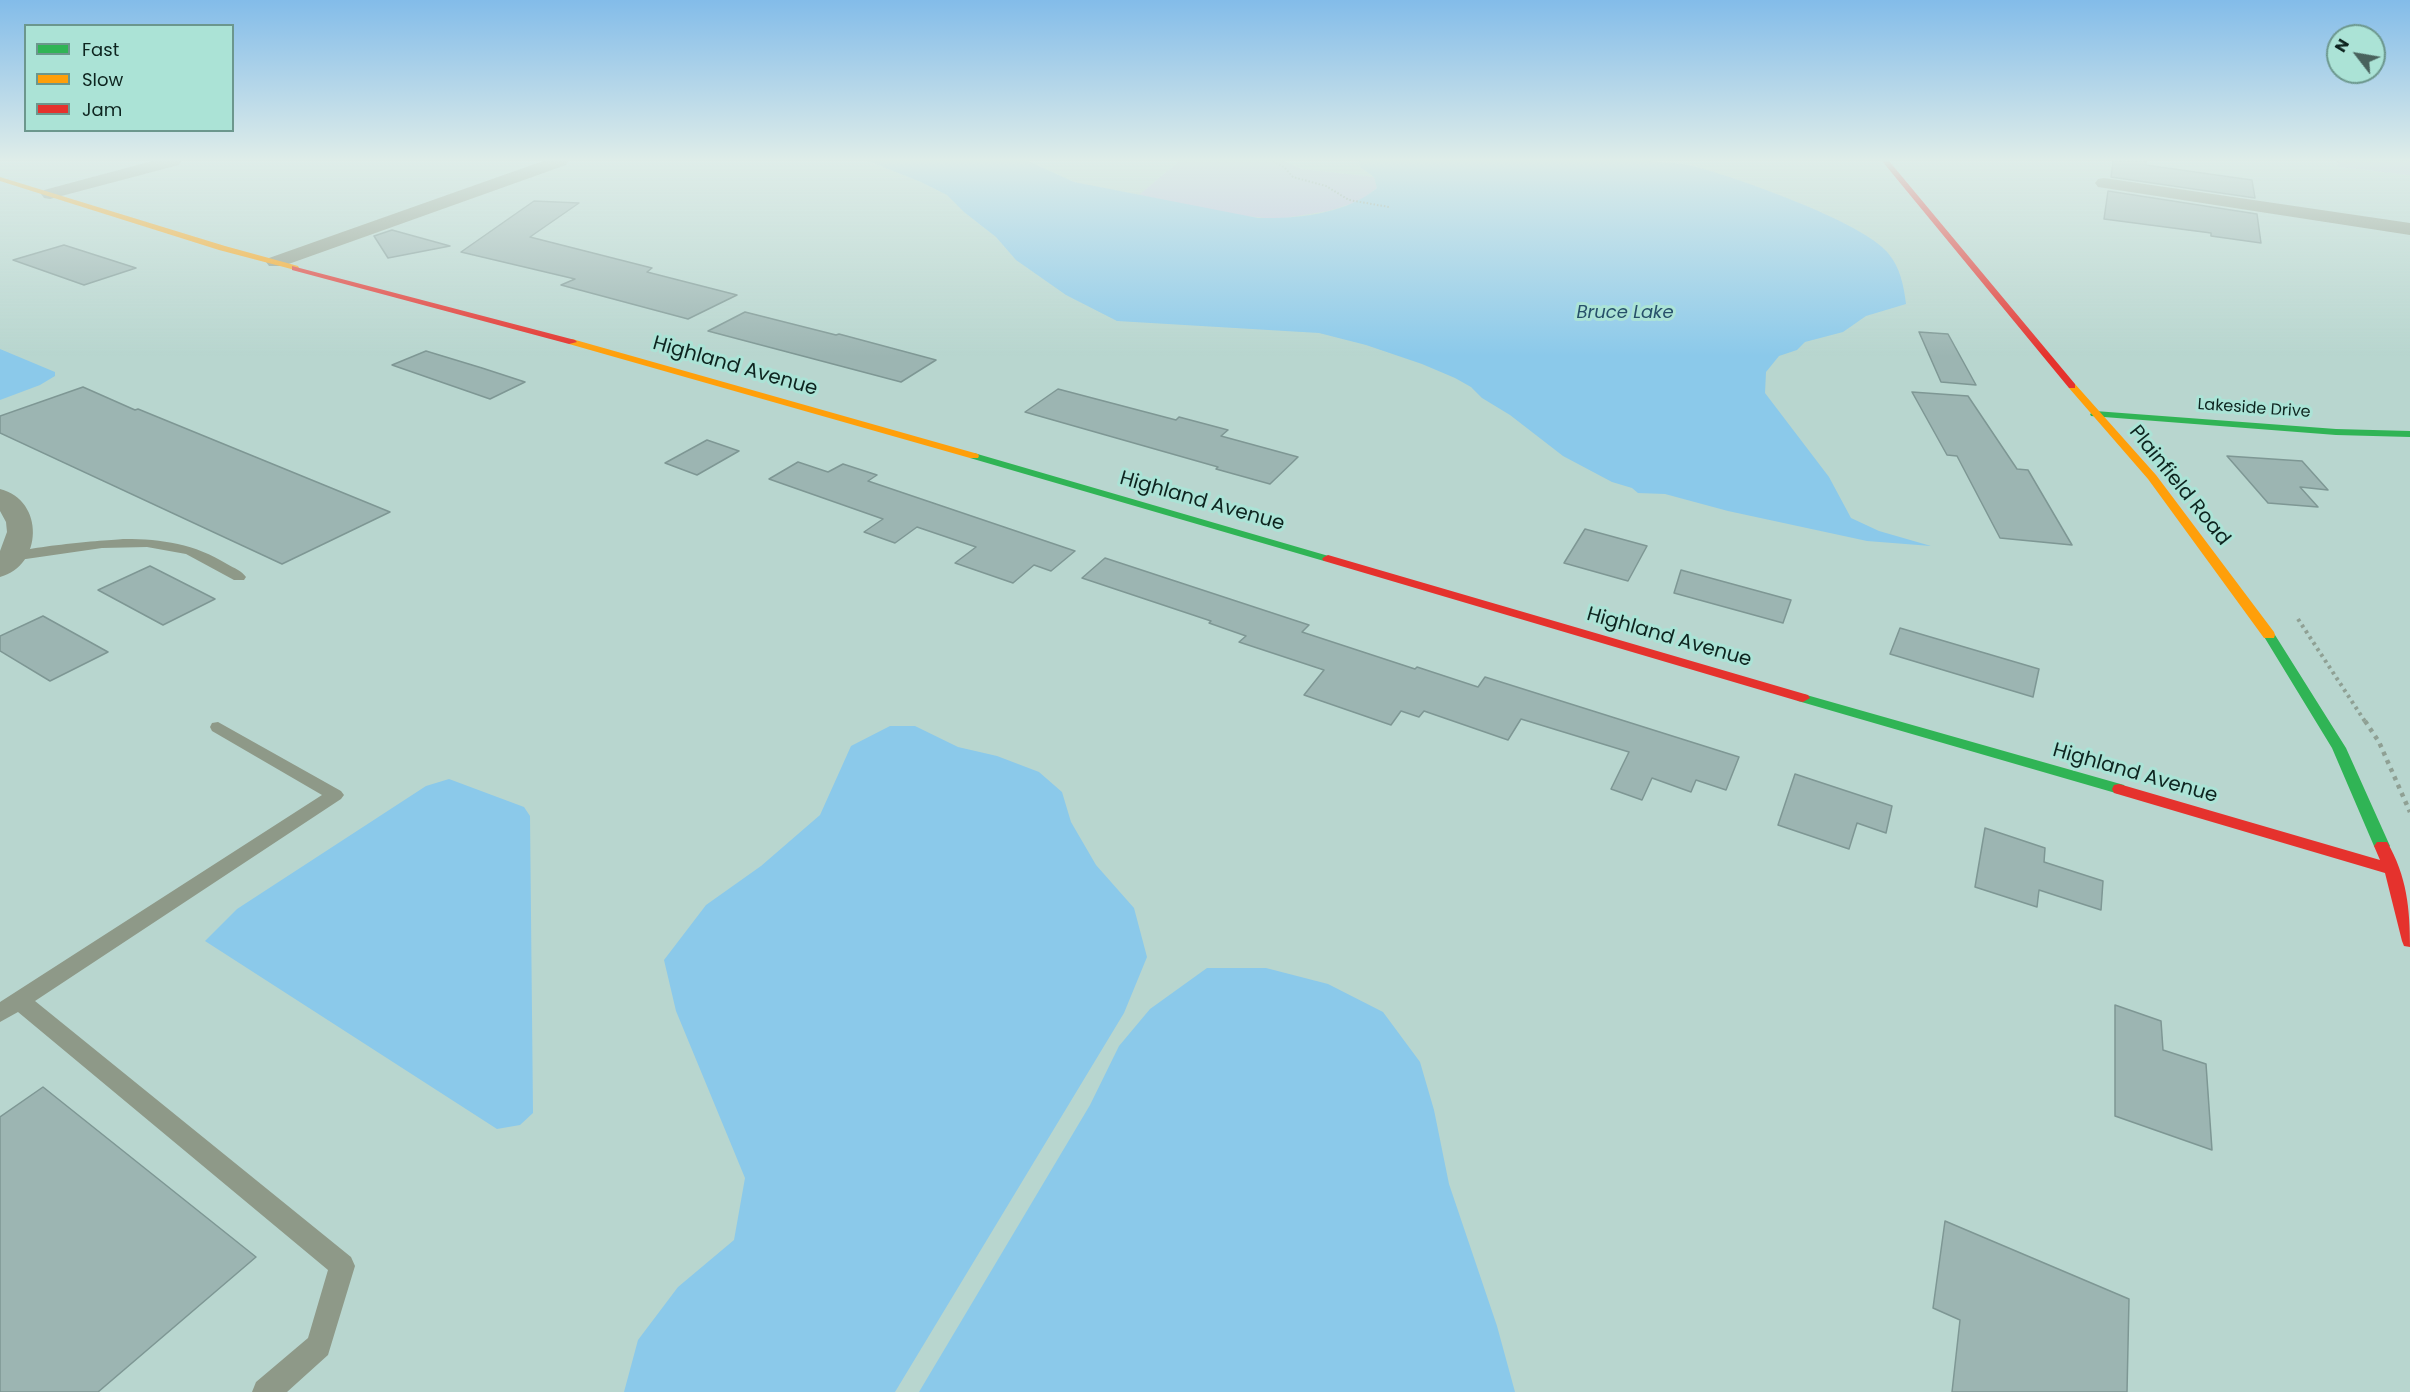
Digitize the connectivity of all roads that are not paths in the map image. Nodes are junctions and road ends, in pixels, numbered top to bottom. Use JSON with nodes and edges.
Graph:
{"nodes":[{"id":1,"x":156,"y":226,"type":"edge"},
{"id":2,"x":377,"y":226,"type":"edge"},
{"id":3,"x":1939,"y":226,"type":"edge"},
{"id":4,"x":2390,"y":226,"type":"edge"},
{"id":5,"x":2410,"y":229,"type":"edge"},
{"id":6,"x":276,"y":262,"type":"junction"},
{"id":7,"x":2095,"y":414,"type":"junction"},
{"id":8,"x":2410,"y":435,"type":"edge"},
{"id":9,"x":0,"y":498,"type":"edge"},
{"id":10,"x":6,"y":562,"type":"edge"},
{"id":11,"x":239,"y":577,"type":"dead end"},
{"id":12,"x":218,"y":727,"type":"dead end"},
{"id":13,"x":2392,"y":869,"type":"junction"},
{"id":14,"x":2410,"y":941,"type":"edge"},
{"id":15,"x":10,"y":1007,"type":"edge"},
{"id":16,"x":266,"y":1392,"type":"edge"}],
"edges":[{"from":1,"to":6,"type":"street","name":"Highland Avenue"},
{"from":2,"to":6,"type":"street"},
{"from":3,"to":7,"type":"street","name":"Plainfield Road"},
{"from":4,"to":5,"type":"street"},
{"from":6,"to":13,"type":"street","name":"Highland Avenue"},
{"from":7,"to":8,"type":"street","name":"Lakeside Drive"},
{"from":7,"to":13,"type":"street","name":"Plainfield Road"},
{"from":9,"to":10,"type":"street"},
{"from":10,"to":11,"type":"lane"},
{"from":12,"to":15,"type":"lane"},
{"from":13,"to":14,"type":"street","name":"Plainfield Road"},
{"from":15,"to":16,"type":"lane"}]}
